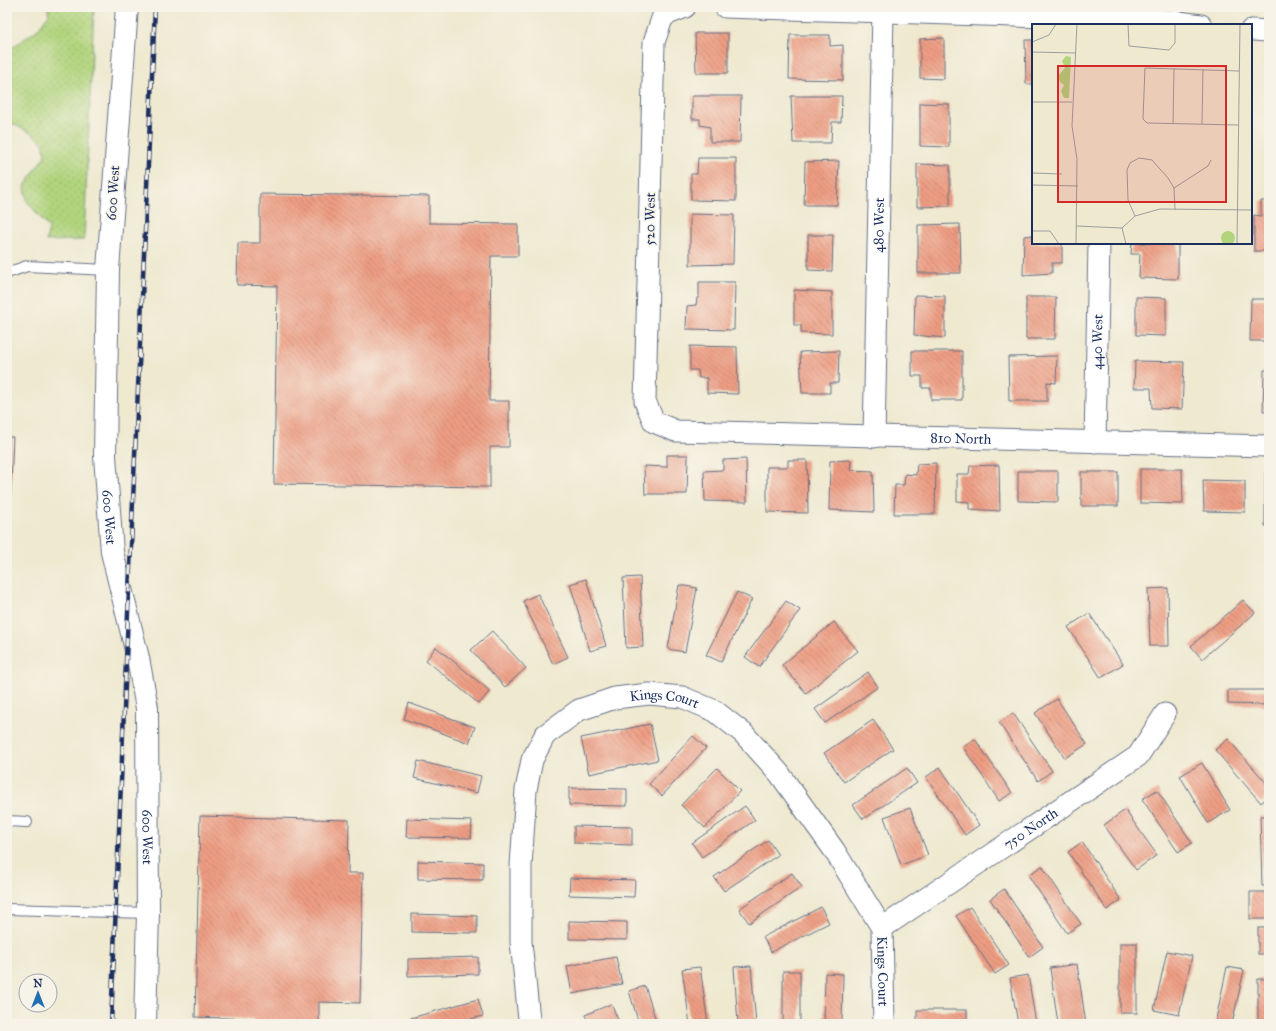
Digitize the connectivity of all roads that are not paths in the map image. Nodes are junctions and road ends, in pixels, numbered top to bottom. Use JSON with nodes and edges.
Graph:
{"nodes":[{"id":1,"x":126,"y":7,"type":"edge"},
{"id":2,"x":685,"y":7,"type":"edge"},
{"id":3,"x":725,"y":7,"type":"edge"},
{"id":4,"x":883,"y":12,"type":"junction"},
{"id":5,"x":1104,"y":22,"type":"edge"},
{"id":6,"x":1194,"y":24,"type":"edge"},
{"id":7,"x":1252,"y":30,"type":"edge"},
{"id":8,"x":1269,"y":31,"type":"edge"},
{"id":9,"x":1100,"y":244,"type":"edge"},
{"id":10,"x":108,"y":270,"type":"junction"},
{"id":11,"x":7,"y":273,"type":"edge"},
{"id":12,"x":654,"y":422,"type":"joint"},
{"id":13,"x":874,"y":437,"type":"junction"},
{"id":14,"x":1095,"y":442,"type":"junction"},
{"id":15,"x":1269,"y":446,"type":"edge"},
{"id":16,"x":1166,"y":714,"type":"dead end"},
{"id":17,"x":7,"y":821,"type":"edge"},
{"id":18,"x":27,"y":822,"type":"dead end"},
{"id":19,"x":7,"y":909,"type":"edge"},
{"id":20,"x":148,"y":913,"type":"junction"},
{"id":21,"x":882,"y":928,"type":"junction"},
{"id":22,"x":145,"y":1024,"type":"edge"},
{"id":23,"x":532,"y":1024,"type":"edge"},
{"id":24,"x":884,"y":1024,"type":"edge"}],
"edges":[{"from":1,"to":10,"type":"main road","name":"600 West"},
{"from":2,"to":12,"type":"street","name":"520 West"},
{"from":3,"to":4,"type":"street"},
{"from":4,"to":5,"type":"street"},
{"from":4,"to":13,"type":"street","name":"480 West"},
{"from":5,"to":6,"type":"street"},
{"from":7,"to":8,"type":"street"},
{"from":9,"to":14,"type":"street","name":"440 West"},
{"from":10,"to":11,"type":"lane"},
{"from":10,"to":20,"type":"main road","name":"600 West"},
{"from":12,"to":13,"type":"street","name":"810 North"},
{"from":13,"to":14,"type":"street","name":"810 North"},
{"from":14,"to":15,"type":"street","name":"810 North"},
{"from":16,"to":21,"type":"street","name":"750 North"},
{"from":17,"to":18,"type":"lane"},
{"from":19,"to":20,"type":"lane"},
{"from":20,"to":22,"type":"main road","name":"600 West"},
{"from":21,"to":23,"type":"street","name":"Kings Court"},
{"from":21,"to":24,"type":"street","name":"Kings Court"}]}
